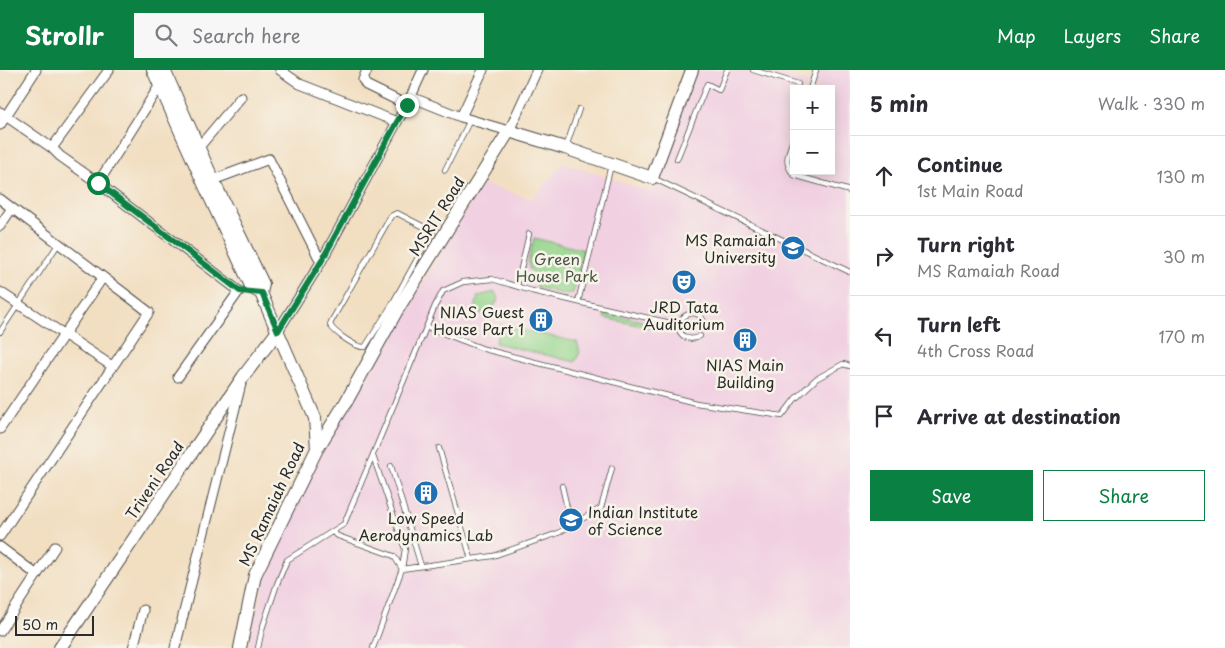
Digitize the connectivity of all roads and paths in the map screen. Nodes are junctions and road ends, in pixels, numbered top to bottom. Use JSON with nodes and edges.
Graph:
{"nodes":[{"id":1,"x":36,"y":70,"type":"edge"},
{"id":2,"x":108,"y":70,"type":"edge"},
{"id":3,"x":153,"y":70,"type":"edge"},
{"id":4,"x":280,"y":70,"type":"edge"},
{"id":5,"x":366,"y":70,"type":"edge"},
{"id":6,"x":423,"y":70,"type":"edge"},
{"id":7,"x":483,"y":70,"type":"edge"},
{"id":8,"x":537,"y":70,"type":"edge"},
{"id":9,"x":692,"y":70,"type":"edge"},
{"id":10,"x":727,"y":70,"type":"edge"},
{"id":11,"x":753,"y":70,"type":"edge"},
{"id":12,"x":816,"y":70,"type":"edge"},
{"id":13,"x":166,"y":76,"type":"edge"},
{"id":14,"x":798,"y":84,"type":"dead end"},
{"id":15,"x":811,"y":85,"type":"edge"},
{"id":16,"x":241,"y":97,"type":"dead end"},
{"id":17,"x":409,"y":101,"type":"junction"},
{"id":18,"x":579,"y":110,"type":"dead end"},
{"id":19,"x":3,"y":114,"type":"edge"},
{"id":20,"x":466,"y":118,"type":"junction"},
{"id":21,"x":397,"y":122,"type":"junction"},
{"id":22,"x":0,"y":125,"type":"edge"},
{"id":23,"x":509,"y":131,"type":"junction"},
{"id":24,"x":199,"y":147,"type":"junction"},
{"id":25,"x":52,"y":148,"type":"junction"},
{"id":26,"x":565,"y":148,"type":"junction"},
{"id":27,"x":790,"y":148,"type":"edge"},
{"id":28,"x":677,"y":159,"type":"dead end"},
{"id":29,"x":611,"y":164,"type":"junction"},
{"id":30,"x":445,"y":170,"type":"dead end"},
{"id":31,"x":790,"y":170,"type":"edge"},
{"id":32,"x":794,"y":175,"type":"edge"},
{"id":33,"x":652,"y":178,"type":"junction"},
{"id":34,"x":213,"y":180,"type":"junction"},
{"id":35,"x":98,"y":183,"type":"junction"},
{"id":36,"x":850,"y":191,"type":"edge"},
{"id":37,"x":0,"y":199,"type":"edge"},
{"id":38,"x":12,"y":208,"type":"junction"},
{"id":39,"x":0,"y":226,"type":"edge"},
{"id":40,"x":528,"y":234,"type":"dead end"},
{"id":41,"x":59,"y":243,"type":"junction"},
{"id":42,"x":321,"y":262,"type":"junction"},
{"id":43,"x":850,"y":272,"type":"edge"},
{"id":44,"x":103,"y":277,"type":"junction"},
{"id":45,"x":517,"y":286,"type":"junction"},
{"id":46,"x":240,"y":291,"type":"junction"},
{"id":47,"x":0,"y":292,"type":"edge"},
{"id":48,"x":262,"y":293,"type":"junction"},
{"id":49,"x":578,"y":302,"type":"junction"},
{"id":50,"x":19,"y":304,"type":"junction"},
{"id":51,"x":394,"y":308,"type":"junction"},
{"id":52,"x":679,"y":325,"type":"junction"},
{"id":53,"x":705,"y":325,"type":"dead end"},
{"id":54,"x":427,"y":327,"type":"junction"},
{"id":55,"x":278,"y":331,"type":"junction"},
{"id":56,"x":0,"y":332,"type":"edge"},
{"id":57,"x":64,"y":334,"type":"junction"},
{"id":58,"x":700,"y":336,"type":"dead end"},
{"id":59,"x":112,"y":366,"type":"junction"},
{"id":60,"x":850,"y":366,"type":"edge"},
{"id":61,"x":178,"y":377,"type":"dead end"},
{"id":62,"x":243,"y":377,"type":"junction"},
{"id":63,"x":340,"y":411,"type":"junction"},
{"id":64,"x":315,"y":418,"type":"junction"},
{"id":65,"x":0,"y":429,"type":"edge"},
{"id":66,"x":439,"y":448,"type":"dead end"},
{"id":67,"x":317,"y":449,"type":"junction"},
{"id":68,"x":373,"y":456,"type":"junction"},
{"id":69,"x":392,"y":466,"type":"dead end"},
{"id":70,"x":612,"y":468,"type":"dead end"},
{"id":71,"x":562,"y":486,"type":"dead end"},
{"id":72,"x":571,"y":525,"type":"junction"},
{"id":73,"x":332,"y":532,"type":"junction"},
{"id":74,"x":0,"y":536,"type":"edge"},
{"id":75,"x":0,"y":547,"type":"edge"},
{"id":76,"x":55,"y":547,"type":"dead end"},
{"id":77,"x":471,"y":559,"type":"junction"},
{"id":78,"x":421,"y":566,"type":"junction"},
{"id":79,"x":402,"y":569,"type":"junction"},
{"id":80,"x":37,"y":575,"type":"junction"},
{"id":81,"x":143,"y":610,"type":"dead end"},
{"id":82,"x":0,"y":631,"type":"edge"},
{"id":83,"x":60,"y":648,"type":"edge"},
{"id":84,"x":133,"y":648,"type":"edge"},
{"id":85,"x":175,"y":648,"type":"edge"},
{"id":86,"x":240,"y":648,"type":"edge"},
{"id":87,"x":258,"y":648,"type":"edge"},
{"id":88,"x":373,"y":648,"type":"edge"}],
"edges":[{"from":1,"to":19,"type":"street"},
{"from":2,"to":25,"type":"street"},
{"from":3,"to":13,"type":"street","name":"MS Ramaiah Road"},
{"from":4,"to":21,"type":"street"},
{"from":5,"to":17,"type":"street"},
{"from":6,"to":17,"type":"street"},
{"from":7,"to":20,"type":"street"},
{"from":8,"to":23,"type":"street"},
{"from":9,"to":33,"type":"street"},
{"from":10,"to":28,"type":"lane"},
{"from":11,"to":14,"type":"lane"},
{"from":12,"to":15,"type":"lane"},
{"from":13,"to":24,"type":"street","name":"MS Ramaiah Road"},
{"from":13,"to":35,"type":"street"},
{"from":13,"to":48,"type":"street","name":"MS Ramaiah Road"},
{"from":16,"to":24,"type":"street"},
{"from":17,"to":20,"type":"street"},
{"from":17,"to":21,"type":"street"},
{"from":18,"to":26,"type":"lane"},
{"from":19,"to":22,"type":"street"},
{"from":19,"to":25,"type":"street"},
{"from":20,"to":23,"type":"street"},
{"from":20,"to":30,"type":"lane"},
{"from":21,"to":42,"type":"street"},
{"from":23,"to":26,"type":"street"},
{"from":23,"to":51,"type":"street","name":"MSRIT Road"},
{"from":24,"to":34,"type":"street","name":"MS Ramaiah Road"},
{"from":25,"to":35,"type":"street"},
{"from":26,"to":29,"type":"street"},
{"from":27,"to":31,"type":"lane"},
{"from":29,"to":33,"type":"street"},
{"from":29,"to":49,"type":"lane"},
{"from":32,"to":36,"type":"lane"},
{"from":33,"to":43,"type":"lane"},
{"from":34,"to":42,"type":"street"},
{"from":34,"to":48,"type":"street","name":"MS Ramaiah Road"},
{"from":35,"to":46,"type":"street"},
{"from":37,"to":38,"type":"street"},
{"from":38,"to":39,"type":"street"},
{"from":38,"to":41,"type":"street"},
{"from":40,"to":45,"type":"lane"},
{"from":41,"to":44,"type":"street"},
{"from":41,"to":50,"type":"lane"},
{"from":42,"to":55,"type":"street"},
{"from":44,"to":57,"type":"street"},
{"from":44,"to":59,"type":"street"},
{"from":45,"to":49,"type":"lane"},
{"from":45,"to":54,"type":"lane"},
{"from":46,"to":48,"type":"street"},
{"from":46,"to":61,"type":"street"},
{"from":47,"to":50,"type":"street"},
{"from":48,"to":55,"type":"street","name":"MS Ramaiah Road"},
{"from":49,"to":52,"type":"lane"},
{"from":50,"to":56,"type":"lane"},
{"from":50,"to":57,"type":"street"},
{"from":51,"to":51,"type":"lane"},
{"from":51,"to":63,"type":"street","name":"MSRIT Road"},
{"from":52,"to":53,"type":"lane"},
{"from":52,"to":58,"type":"lane"},
{"from":54,"to":60,"type":"lane"},
{"from":54,"to":68,"type":"lane"},
{"from":55,"to":62,"type":"street","name":"Triveni Road"},
{"from":55,"to":64,"type":"street","name":"MS Ramaiah Road"},
{"from":57,"to":59,"type":"street"},
{"from":57,"to":65,"type":"street"},
{"from":59,"to":74,"type":"street"},
{"from":62,"to":83,"type":"street","name":"Triveni Road"},
{"from":62,"to":85,"type":"street"},
{"from":63,"to":64,"type":"street"},
{"from":63,"to":67,"type":"street","name":"MSRIT Road"},
{"from":64,"to":67,"type":"street","name":"MS Ramaiah Road"},
{"from":66,"to":77,"type":"lane"},
{"from":67,"to":86,"type":"street","name":"MS Ramaiah Road"},
{"from":68,"to":73,"type":"lane"},
{"from":68,"to":79,"type":"lane"},
{"from":69,"to":78,"type":"lane"},
{"from":70,"to":72,"type":"lane"},
{"from":71,"to":72,"type":"lane"},
{"from":72,"to":77,"type":"lane"},
{"from":73,"to":79,"type":"lane"},
{"from":73,"to":87,"type":"lane"},
{"from":75,"to":80,"type":"street"},
{"from":76,"to":80,"type":"street"},
{"from":77,"to":78,"type":"lane"},
{"from":78,"to":79,"type":"lane"},
{"from":79,"to":88,"type":"lane"},
{"from":80,"to":82,"type":"street"},
{"from":81,"to":84,"type":"street"}]}
